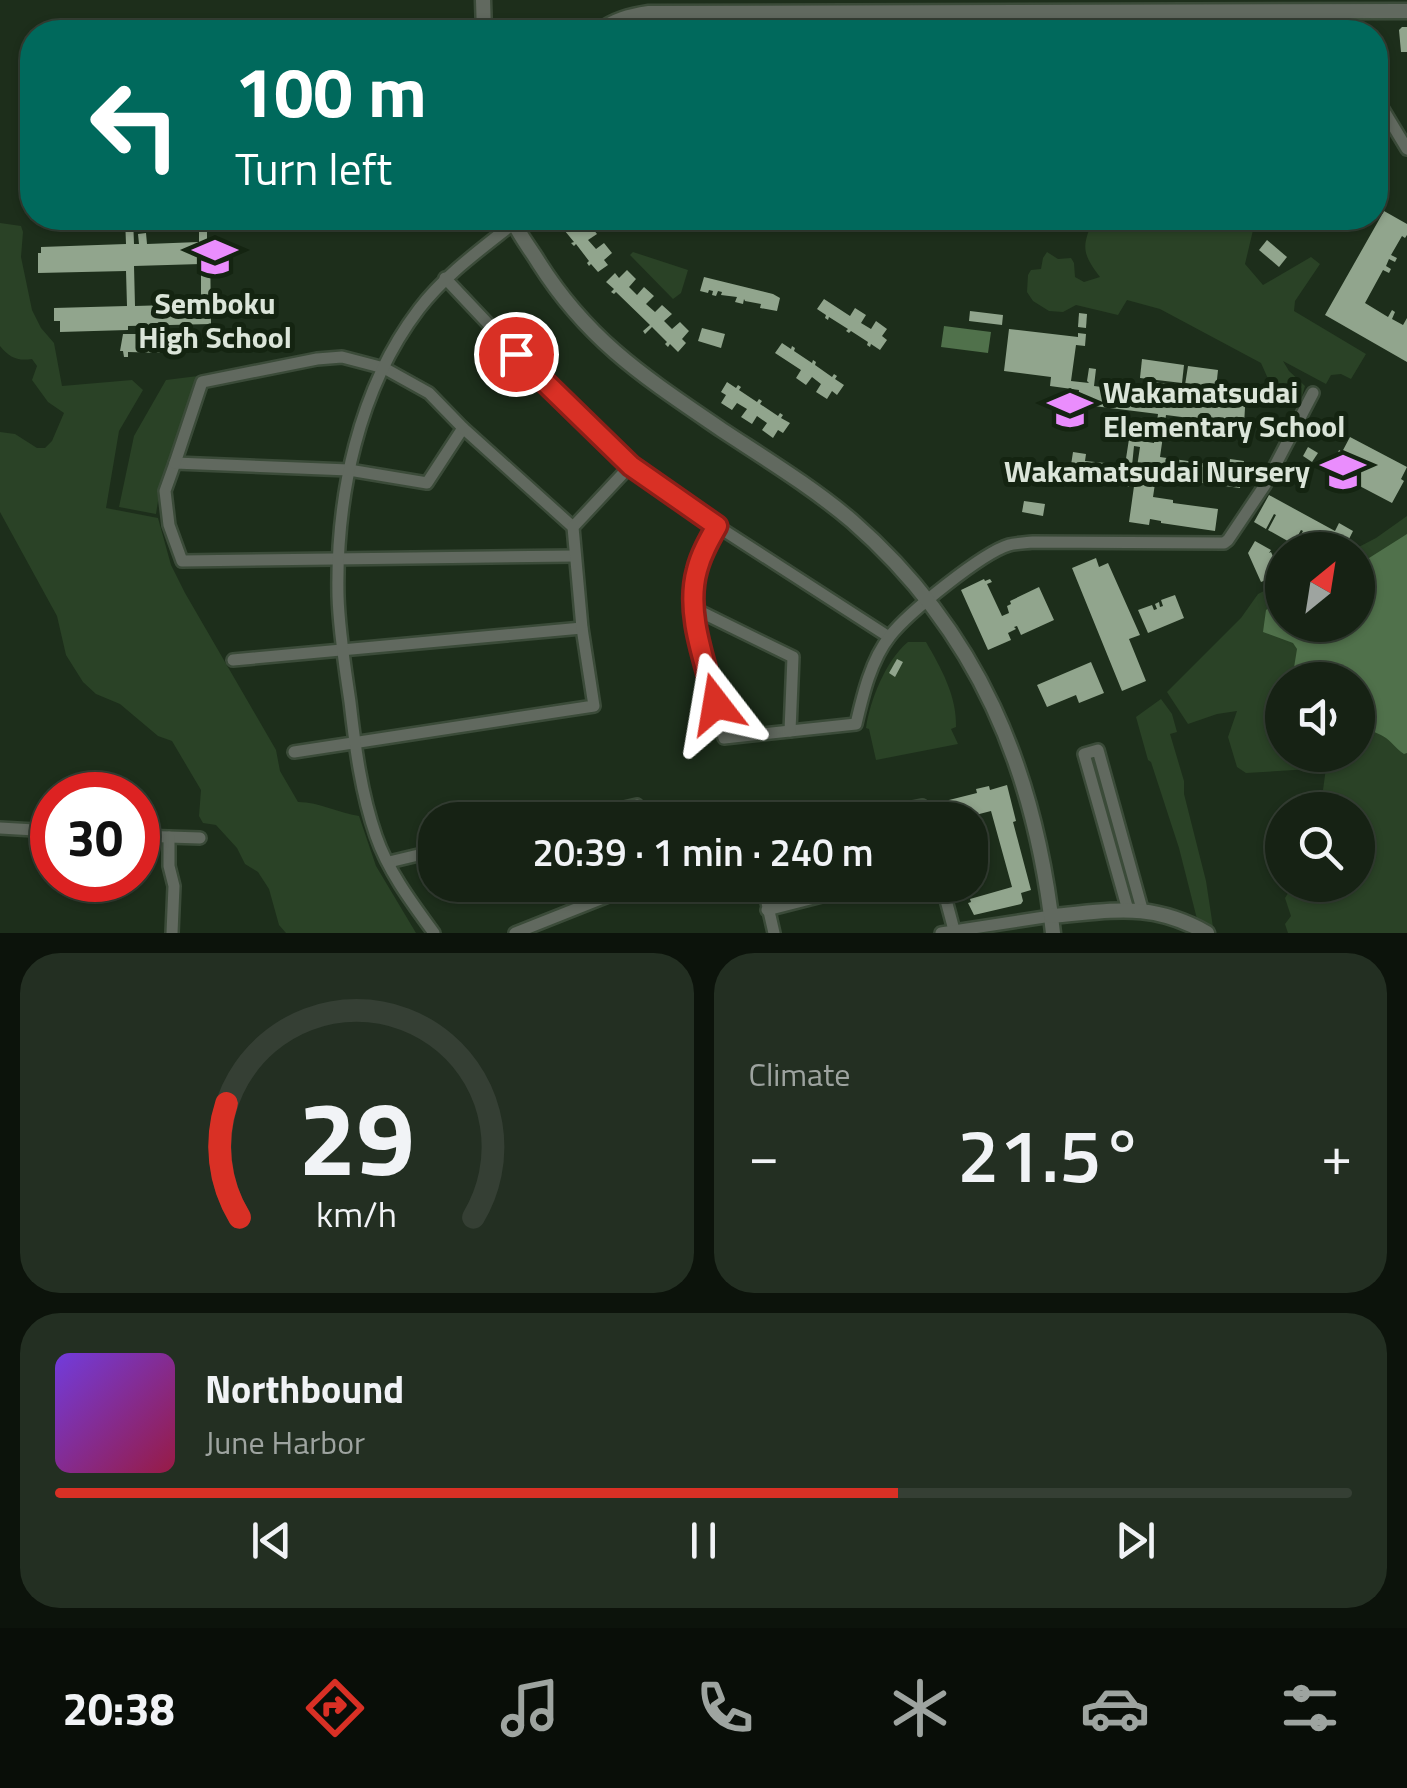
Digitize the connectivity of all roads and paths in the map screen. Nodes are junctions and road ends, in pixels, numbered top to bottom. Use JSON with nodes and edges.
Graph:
{"nodes":[{"id":1,"x":1339,"y":11,"type":"junction"},
{"id":2,"x":1407,"y":11,"type":"edge"},
{"id":3,"x":618,"y":20,"type":"edge"},
{"id":4,"x":1340,"y":20,"type":"edge"},
{"id":5,"x":1388,"y":117,"type":"edge"},
{"id":6,"x":1407,"y":148,"type":"edge"},
{"id":7,"x":501,"y":230,"type":"edge"},
{"id":8,"x":519,"y":230,"type":"edge"},
{"id":9,"x":445,"y":278,"type":"junction"},
{"id":10,"x":384,"y":368,"type":"junction"},
{"id":11,"x":1312,"y":393,"type":"dead end"},
{"id":12,"x":463,"y":428,"type":"junction"},
{"id":13,"x":175,"y":464,"type":"junction"},
{"id":14,"x":631,"y":466,"type":"junction"},
{"id":15,"x":349,"y":470,"type":"junction"},
{"id":16,"x":717,"y":526,"type":"junction"},
{"id":17,"x":572,"y":527,"type":"junction"},
{"id":18,"x":574,"y":556,"type":"junction"},
{"id":19,"x":340,"y":559,"type":"junction"},
{"id":20,"x":928,"y":602,"type":"junction"},
{"id":21,"x":694,"y":609,"type":"junction"},
{"id":22,"x":582,"y":628,"type":"junction"},
{"id":23,"x":889,"y":637,"type":"junction"},
{"id":24,"x":343,"y":650,"type":"junction"},
{"id":25,"x":234,"y":660,"type":"dead end"},
{"id":26,"x":790,"y":731,"type":"junction"},
{"id":27,"x":355,"y":742,"type":"junction"},
{"id":28,"x":294,"y":752,"type":"dead end"},
{"id":29,"x":0,"y":828,"type":"edge"},
{"id":30,"x":30,"y":830,"type":"edge"},
{"id":31,"x":160,"y":837,"type":"edge"},
{"id":32,"x":169,"y":838,"type":"junction"},
{"id":33,"x":200,"y":838,"type":"dead end"},
{"id":34,"x":418,"y":855,"type":"edge"},
{"id":35,"x":389,"y":862,"type":"junction"},
{"id":36,"x":593,"y":902,"type":"edge"},
{"id":37,"x":765,"y":902,"type":"edge"},
{"id":38,"x":799,"y":902,"type":"edge"},
{"id":39,"x":944,"y":902,"type":"edge"},
{"id":40,"x":767,"y":910,"type":"junction"},
{"id":41,"x":1135,"y":910,"type":"junction"},
{"id":42,"x":1051,"y":916,"type":"junction"},
{"id":43,"x":991,"y":929,"type":"edge"},
{"id":44,"x":947,"y":931,"type":"edge"},
{"id":45,"x":172,"y":933,"type":"edge"},
{"id":46,"x":434,"y":933,"type":"edge"},
{"id":47,"x":515,"y":933,"type":"edge"},
{"id":48,"x":774,"y":933,"type":"edge"},
{"id":49,"x":1053,"y":933,"type":"edge"},
{"id":50,"x":1208,"y":933,"type":"edge"}],
"edges":[{"from":1,"to":2,"type":"street"},
{"from":1,"to":3,"type":"street"},
{"from":1,"to":4,"type":"street"},
{"from":5,"to":6,"type":"street"},
{"from":7,"to":9,"type":"street"},
{"from":8,"to":20,"type":"street"},
{"from":9,"to":10,"type":"street"},
{"from":9,"to":14,"type":"street"},
{"from":10,"to":12,"type":"street"},
{"from":10,"to":13,"type":"street"},
{"from":10,"to":15,"type":"street"},
{"from":11,"to":20,"type":"street"},
{"from":12,"to":15,"type":"street"},
{"from":12,"to":17,"type":"street"},
{"from":13,"to":15,"type":"street"},
{"from":13,"to":19,"type":"street"},
{"from":14,"to":16,"type":"street"},
{"from":14,"to":17,"type":"street"},
{"from":15,"to":19,"type":"street"},
{"from":16,"to":21,"type":"street"},
{"from":16,"to":23,"type":"street"},
{"from":17,"to":18,"type":"street"},
{"from":18,"to":19,"type":"street"},
{"from":18,"to":22,"type":"street"},
{"from":19,"to":24,"type":"street"},
{"from":20,"to":23,"type":"street"},
{"from":20,"to":42,"type":"street"},
{"from":21,"to":26,"type":"street"},
{"from":21,"to":26,"type":"street"},
{"from":22,"to":24,"type":"street"},
{"from":22,"to":27,"type":"street"},
{"from":23,"to":26,"type":"street"},
{"from":24,"to":25,"type":"street"},
{"from":24,"to":27,"type":"street"},
{"from":27,"to":28,"type":"street"},
{"from":27,"to":35,"type":"street"},
{"from":29,"to":30,"type":"street"},
{"from":31,"to":32,"type":"street"},
{"from":32,"to":33,"type":"street"},
{"from":32,"to":45,"type":"street"},
{"from":34,"to":35,"type":"street"},
{"from":35,"to":46,"type":"street"},
{"from":36,"to":47,"type":"street"},
{"from":37,"to":40,"type":"street"},
{"from":38,"to":40,"type":"street"},
{"from":39,"to":44,"type":"street"},
{"from":40,"to":48,"type":"street"},
{"from":41,"to":41,"type":"street"},
{"from":41,"to":42,"type":"street"},
{"from":41,"to":50,"type":"street"},
{"from":42,"to":43,"type":"street"},
{"from":42,"to":49,"type":"street"},
{"from":43,"to":44,"type":"street"}]}
